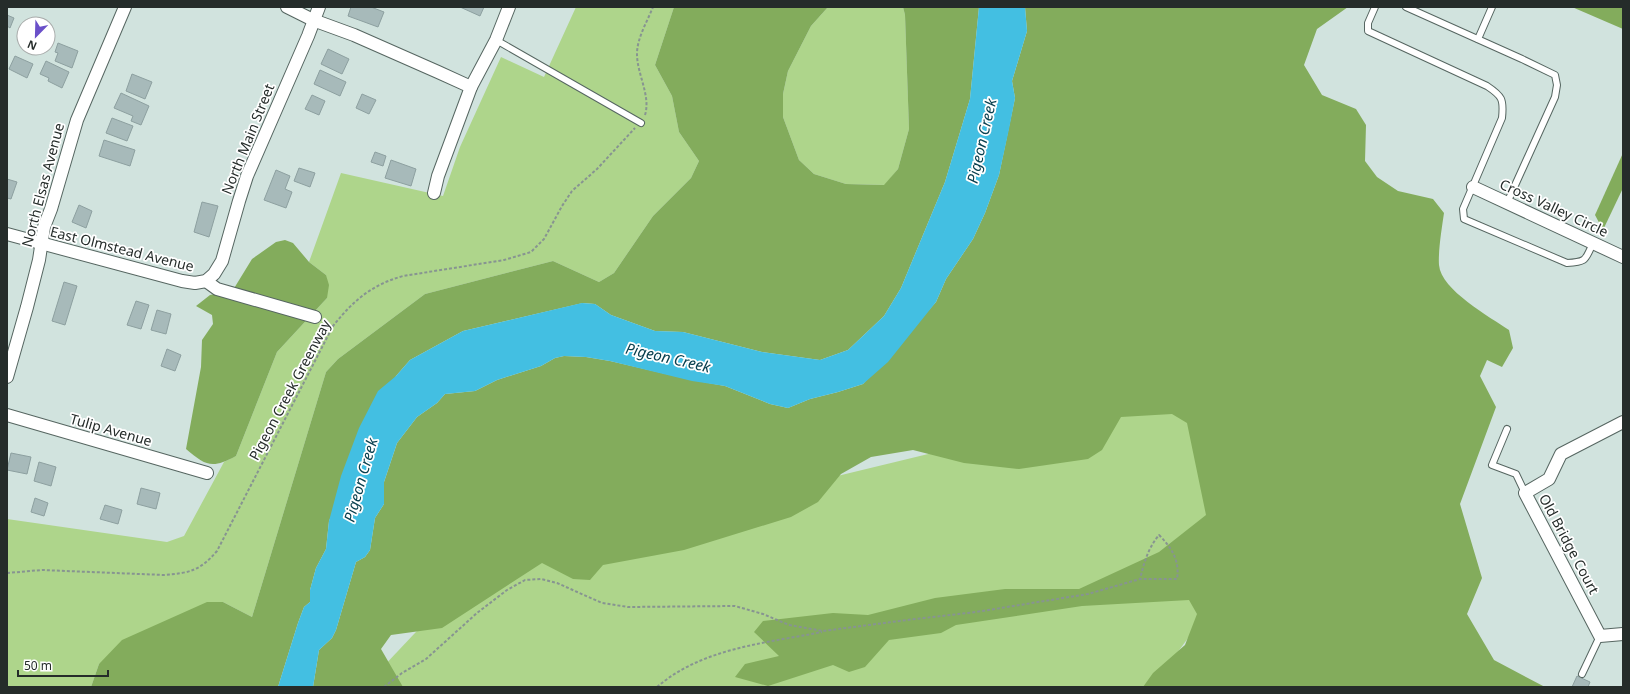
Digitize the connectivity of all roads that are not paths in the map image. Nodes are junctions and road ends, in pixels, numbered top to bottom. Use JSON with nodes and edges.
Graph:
{"nodes":[{"id":1,"x":125,"y":7,"type":"edge"},
{"id":2,"x":287,"y":7,"type":"edge"},
{"id":3,"x":319,"y":7,"type":"edge"},
{"id":4,"x":509,"y":7,"type":"edge"},
{"id":5,"x":1374,"y":7,"type":"edge"},
{"id":6,"x":1406,"y":7,"type":"edge"},
{"id":7,"x":1492,"y":7,"type":"edge"},
{"id":8,"x":313,"y":20,"type":"junction"},
{"id":9,"x":1478,"y":39,"type":"junction"},
{"id":10,"x":496,"y":40,"type":"junction"},
{"id":11,"x":471,"y":87,"type":"junction"},
{"id":12,"x":641,"y":123,"type":"road end"},
{"id":13,"x":1472,"y":187,"type":"junction"},
{"id":14,"x":434,"y":193,"type":"dead end"},
{"id":15,"x":1507,"y":203,"type":"junction"},
{"id":16,"x":7,"y":234,"type":"edge"},
{"id":17,"x":42,"y":243,"type":"junction"},
{"id":18,"x":1593,"y":243,"type":"junction"},
{"id":19,"x":1623,"y":257,"type":"edge"},
{"id":20,"x":206,"y":281,"type":"junction"},
{"id":21,"x":315,"y":317,"type":"dead end"},
{"id":22,"x":7,"y":377,"type":"edge"},
{"id":23,"x":7,"y":415,"type":"edge"},
{"id":24,"x":1623,"y":422,"type":"edge"},
{"id":25,"x":1507,"y":429,"type":"dead end"},
{"id":26,"x":207,"y":473,"type":"dead end"},
{"id":27,"x":1525,"y":493,"type":"junction"},
{"id":28,"x":1623,"y":634,"type":"edge"},
{"id":29,"x":1600,"y":636,"type":"junction"},
{"id":30,"x":1582,"y":674,"type":"dead end"}],
"edges":[{"from":1,"to":17,"type":"street","name":"North Elsas Avenue"},
{"from":2,"to":8,"type":"street"},
{"from":3,"to":8,"type":"street","name":"North Main Street"},
{"from":4,"to":10,"type":"street"},
{"from":5,"to":13,"type":"lane"},
{"from":6,"to":9,"type":"lane"},
{"from":7,"to":9,"type":"lane"},
{"from":8,"to":11,"type":"street"},
{"from":8,"to":20,"type":"street","name":"North Main Street"},
{"from":9,"to":15,"type":"lane"},
{"from":10,"to":11,"type":"street"},
{"from":10,"to":12,"type":"lane"},
{"from":11,"to":14,"type":"street"},
{"from":13,"to":15,"type":"street","name":"Cross Valley Circle"},
{"from":13,"to":18,"type":"lane"},
{"from":15,"to":18,"type":"street","name":"Cross Valley Circle"},
{"from":16,"to":17,"type":"street","name":"East Olmstead Avenue"},
{"from":17,"to":20,"type":"street","name":"East Olmstead Avenue"},
{"from":17,"to":22,"type":"street","name":"North Elsas Avenue"},
{"from":18,"to":19,"type":"street","name":"Cross Valley Circle"},
{"from":20,"to":21,"type":"street"},
{"from":23,"to":26,"type":"street","name":"Tulip Avenue"},
{"from":24,"to":27,"type":"street","name":"Old Bridge Court"},
{"from":25,"to":27,"type":"lane"},
{"from":27,"to":29,"type":"street","name":"Old Bridge Court"},
{"from":28,"to":29,"type":"street"},
{"from":29,"to":30,"type":"lane"}]}
